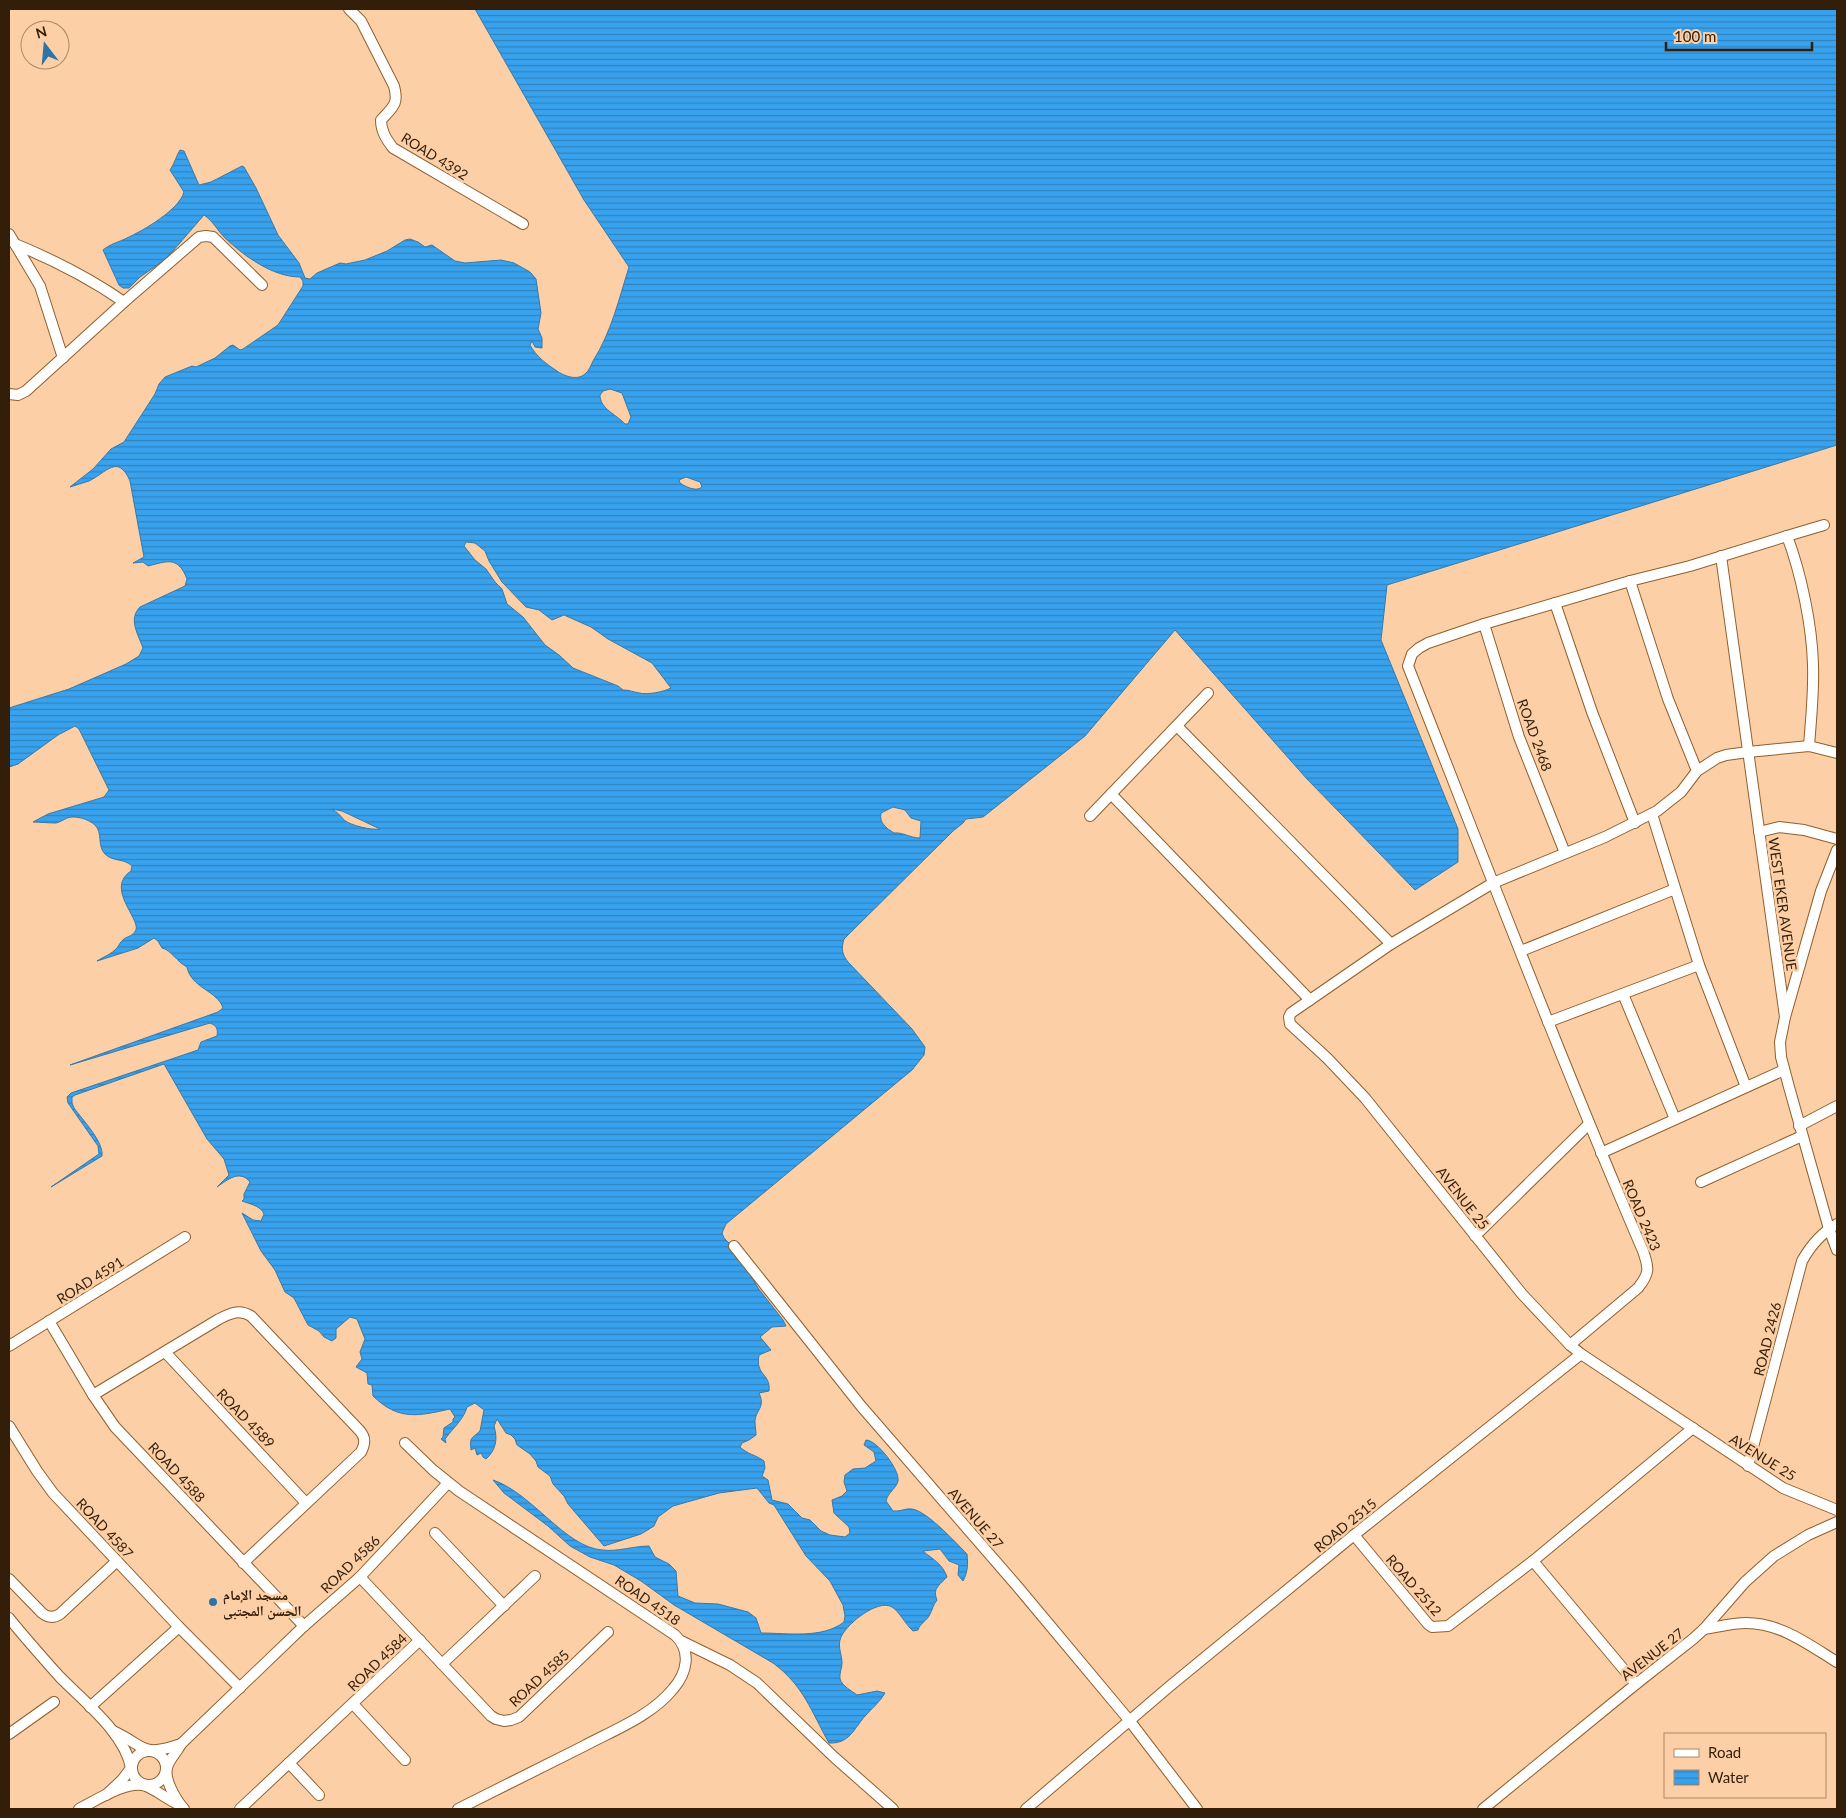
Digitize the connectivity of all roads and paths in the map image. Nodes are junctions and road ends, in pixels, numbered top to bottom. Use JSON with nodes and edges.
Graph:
{"nodes":[{"id":1,"x":349,"y":9,"type":"edge"},
{"id":2,"x":523,"y":224,"type":"dead end"},
{"id":3,"x":9,"y":234,"type":"edge"},
{"id":4,"x":14,"y":244,"type":"junction"},
{"id":5,"x":262,"y":285,"type":"dead end"},
{"id":6,"x":124,"y":302,"type":"junction"},
{"id":7,"x":63,"y":358,"type":"junction"},
{"id":8,"x":9,"y":394,"type":"edge"},
{"id":9,"x":1824,"y":526,"type":"dead end"},
{"id":10,"x":1787,"y":536,"type":"junction"},
{"id":11,"x":1721,"y":556,"type":"junction"},
{"id":12,"x":1630,"y":582,"type":"junction"},
{"id":13,"x":1555,"y":603,"type":"junction"},
{"id":14,"x":1484,"y":624,"type":"junction"},
{"id":15,"x":1208,"y":693,"type":"dead end"},
{"id":16,"x":1176,"y":726,"type":"junction"},
{"id":17,"x":1809,"y":746,"type":"junction"},
{"id":18,"x":1748,"y":752,"type":"junction"},
{"id":19,"x":1837,"y":753,"type":"edge"},
{"id":20,"x":1697,"y":771,"type":"junction"},
{"id":21,"x":1111,"y":794,"type":"junction"},
{"id":22,"x":1652,"y":814,"type":"junction"},
{"id":23,"x":1090,"y":816,"type":"dead end"},
{"id":24,"x":1635,"y":823,"type":"junction"},
{"id":25,"x":1759,"y":832,"type":"junction"},
{"id":26,"x":1837,"y":839,"type":"edge"},
{"id":27,"x":1837,"y":850,"type":"edge"},
{"id":28,"x":1565,"y":853,"type":"junction"},
{"id":29,"x":1493,"y":883,"type":"junction"},
{"id":30,"x":1675,"y":889,"type":"junction"},
{"id":31,"x":1391,"y":944,"type":"junction"},
{"id":32,"x":1521,"y":951,"type":"junction"},
{"id":33,"x":1699,"y":965,"type":"junction"},
{"id":34,"x":1623,"y":994,"type":"junction"},
{"id":35,"x":1310,"y":1000,"type":"junction"},
{"id":36,"x":1785,"y":1017,"type":"junction"},
{"id":37,"x":1548,"y":1022,"type":"junction"},
{"id":38,"x":1784,"y":1070,"type":"junction"},
{"id":39,"x":1746,"y":1087,"type":"junction"},
{"id":40,"x":1837,"y":1106,"type":"edge"},
{"id":41,"x":1676,"y":1119,"type":"junction"},
{"id":42,"x":1589,"y":1124,"type":"junction"},
{"id":43,"x":1801,"y":1131,"type":"junction"},
{"id":44,"x":1601,"y":1152,"type":"junction"},
{"id":45,"x":1701,"y":1182,"type":"dead end"},
{"id":46,"x":1833,"y":1226,"type":"edge"},
{"id":47,"x":1475,"y":1236,"type":"junction"},
{"id":48,"x":185,"y":1237,"type":"dead end"},
{"id":49,"x":734,"y":1246,"type":"dead end"},
{"id":50,"x":1837,"y":1250,"type":"edge"},
{"id":51,"x":49,"y":1321,"type":"junction"},
{"id":52,"x":1570,"y":1345,"type":"junction"},
{"id":53,"x":9,"y":1346,"type":"edge"},
{"id":54,"x":165,"y":1352,"type":"junction"},
{"id":55,"x":1581,"y":1354,"type":"junction"},
{"id":56,"x":93,"y":1395,"type":"junction"},
{"id":57,"x":9,"y":1426,"type":"edge"},
{"id":58,"x":1693,"y":1428,"type":"junction"},
{"id":59,"x":19,"y":1442,"type":"junction"},
{"id":60,"x":405,"y":1443,"type":"dead end"},
{"id":61,"x":9,"y":1448,"type":"edge"},
{"id":62,"x":1748,"y":1466,"type":"junction"},
{"id":63,"x":448,"y":1483,"type":"junction"},
{"id":64,"x":306,"y":1503,"type":"junction"},
{"id":65,"x":1837,"y":1510,"type":"edge"},
{"id":66,"x":1837,"y":1522,"type":"edge"},
{"id":67,"x":435,"y":1533,"type":"dead end"},
{"id":68,"x":1354,"y":1535,"type":"junction"},
{"id":69,"x":118,"y":1561,"type":"junction"},
{"id":70,"x":1533,"y":1561,"type":"junction"},
{"id":71,"x":243,"y":1563,"type":"junction"},
{"id":72,"x":535,"y":1576,"type":"dead end"},
{"id":73,"x":360,"y":1577,"type":"junction"},
{"id":74,"x":9,"y":1579,"type":"edge"},
{"id":75,"x":504,"y":1606,"type":"junction"},
{"id":76,"x":9,"y":1618,"type":"edge"},
{"id":77,"x":304,"y":1626,"type":"junction"},
{"id":78,"x":179,"y":1627,"type":"junction"},
{"id":79,"x":1704,"y":1630,"type":"junction"},
{"id":80,"x":608,"y":1632,"type":"dead end"},
{"id":81,"x":420,"y":1640,"type":"junction"},
{"id":82,"x":681,"y":1641,"type":"junction"},
{"id":83,"x":1837,"y":1662,"type":"edge"},
{"id":84,"x":442,"y":1664,"type":"junction"},
{"id":85,"x":1636,"y":1684,"type":"junction"},
{"id":86,"x":240,"y":1688,"type":"junction"},
{"id":87,"x":54,"y":1702,"type":"dead end"},
{"id":88,"x":353,"y":1704,"type":"junction"},
{"id":89,"x":90,"y":1707,"type":"junction"},
{"id":90,"x":1129,"y":1720,"type":"junction"},
{"id":91,"x":112,"y":1731,"type":"junction"},
{"id":92,"x":9,"y":1734,"type":"edge"},
{"id":93,"x":181,"y":1744,"type":"junction"},
{"id":94,"x":148,"y":1751,"type":"junction"},
{"id":95,"x":406,"y":1760,"type":"dead end"},
{"id":96,"x":289,"y":1763,"type":"junction"},
{"id":97,"x":131,"y":1768,"type":"junction"},
{"id":98,"x":166,"y":1768,"type":"junction"},
{"id":99,"x":143,"y":1785,"type":"junction"},
{"id":100,"x":106,"y":1794,"type":"junction"},
{"id":101,"x":319,"y":1795,"type":"dead end"},
{"id":102,"x":182,"y":1807,"type":"edge"},
{"id":103,"x":79,"y":1809,"type":"edge"},
{"id":104,"x":240,"y":1809,"type":"edge"},
{"id":105,"x":458,"y":1809,"type":"edge"},
{"id":106,"x":893,"y":1809,"type":"edge"},
{"id":107,"x":1026,"y":1809,"type":"edge"},
{"id":108,"x":1197,"y":1809,"type":"edge"},
{"id":109,"x":1483,"y":1809,"type":"edge"}],
"edges":[{"from":1,"to":2,"type":"street","name":"ROAD 4392"},
{"from":3,"to":4,"type":"street"},
{"from":4,"to":6,"type":"street"},
{"from":4,"to":7,"type":"street"},
{"from":5,"to":6,"type":"street"},
{"from":6,"to":7,"type":"street"},
{"from":7,"to":8,"type":"street"},
{"from":9,"to":10,"type":"street"},
{"from":10,"to":11,"type":"street"},
{"from":10,"to":17,"type":"street"},
{"from":11,"to":12,"type":"street"},
{"from":11,"to":18,"type":"street","name":"WEST EKER AVENUE"},
{"from":12,"to":13,"type":"street"},
{"from":12,"to":20,"type":"street"},
{"from":13,"to":14,"type":"street"},
{"from":13,"to":24,"type":"street"},
{"from":14,"to":28,"type":"street","name":"ROAD 2468"},
{"from":14,"to":29,"type":"street","name":"ROAD 2423"},
{"from":15,"to":16,"type":"street"},
{"from":16,"to":21,"type":"street"},
{"from":16,"to":31,"type":"street"},
{"from":17,"to":18,"type":"street","name":"AVENUE 25"},
{"from":17,"to":19,"type":"street","name":"AVENUE 25"},
{"from":18,"to":20,"type":"street","name":"AVENUE 25"},
{"from":18,"to":25,"type":"street","name":"WEST EKER AVENUE"},
{"from":20,"to":22,"type":"street","name":"AVENUE 25"},
{"from":21,"to":23,"type":"street"},
{"from":21,"to":35,"type":"street"},
{"from":22,"to":24,"type":"street","name":"AVENUE 25"},
{"from":22,"to":30,"type":"street"},
{"from":24,"to":28,"type":"street","name":"AVENUE 25"},
{"from":25,"to":26,"type":"street"},
{"from":25,"to":36,"type":"street","name":"WEST EKER AVENUE"},
{"from":27,"to":36,"type":"street"},
{"from":28,"to":29,"type":"street","name":"AVENUE 25"},
{"from":29,"to":31,"type":"street","name":"AVENUE 25"},
{"from":29,"to":32,"type":"street","name":"ROAD 2423"},
{"from":30,"to":32,"type":"street"},
{"from":30,"to":33,"type":"street"},
{"from":31,"to":35,"type":"street","name":"AVENUE 25"},
{"from":32,"to":37,"type":"street","name":"ROAD 2423"},
{"from":33,"to":34,"type":"street"},
{"from":33,"to":39,"type":"street"},
{"from":34,"to":37,"type":"street"},
{"from":34,"to":41,"type":"street"},
{"from":35,"to":47,"type":"street","name":"AVENUE 25"},
{"from":36,"to":38,"type":"street","name":"WEST EKER AVENUE"},
{"from":37,"to":42,"type":"street","name":"ROAD 2423"},
{"from":38,"to":39,"type":"street"},
{"from":38,"to":43,"type":"street","name":"WEST EKER AVENUE"},
{"from":39,"to":41,"type":"street"},
{"from":40,"to":43,"type":"street"},
{"from":41,"to":44,"type":"street"},
{"from":42,"to":44,"type":"street","name":"ROAD 2423"},
{"from":42,"to":47,"type":"street"},
{"from":43,"to":45,"type":"street"},
{"from":43,"to":46,"type":"street","name":"WEST EKER AVENUE"},
{"from":44,"to":52,"type":"street","name":"ROAD 2423"},
{"from":46,"to":50,"type":"street","name":"WEST EKER AVENUE"},
{"from":46,"to":62,"type":"street","name":"ROAD 2426"},
{"from":47,"to":52,"type":"street","name":"AVENUE 25"},
{"from":48,"to":51,"type":"street","name":"ROAD 4591"},
{"from":49,"to":90,"type":"street","name":"AVENUE 27"},
{"from":51,"to":53,"type":"street","name":"ROAD 4591"},
{"from":51,"to":56,"type":"street","name":"ROAD 4588"},
{"from":52,"to":55,"type":"street","name":"AVENUE 25"},
{"from":54,"to":56,"type":"street"},
{"from":54,"to":64,"type":"street","name":"ROAD 4589"},
{"from":54,"to":64,"type":"street"},
{"from":55,"to":58,"type":"street","name":"AVENUE 25"},
{"from":55,"to":68,"type":"street","name":"ROAD 2515"},
{"from":56,"to":71,"type":"street","name":"ROAD 4588"},
{"from":57,"to":59,"type":"street","name":"ROAD 4587"},
{"from":58,"to":62,"type":"street","name":"AVENUE 25"},
{"from":58,"to":70,"type":"street","name":"ROAD 2512"},
{"from":59,"to":61,"type":"street"},
{"from":59,"to":69,"type":"street","name":"ROAD 4587"},
{"from":60,"to":63,"type":"street","name":"ROAD 4518"},
{"from":62,"to":65,"type":"street","name":"AVENUE 25"},
{"from":63,"to":73,"type":"street","name":"ROAD 4586"},
{"from":63,"to":82,"type":"street","name":"ROAD 4518"},
{"from":64,"to":71,"type":"street"},
{"from":66,"to":79,"type":"street","name":"AVENUE 27"},
{"from":67,"to":75,"type":"street"},
{"from":68,"to":70,"type":"street","name":"ROAD 2512"},
{"from":68,"to":90,"type":"street","name":"ROAD 2515"},
{"from":69,"to":74,"type":"street"},
{"from":69,"to":78,"type":"street","name":"ROAD 4587"},
{"from":70,"to":85,"type":"street"},
{"from":71,"to":77,"type":"street","name":"ROAD 4588"},
{"from":72,"to":75,"type":"street"},
{"from":73,"to":77,"type":"street","name":"ROAD 4586"},
{"from":73,"to":81,"type":"street","name":"ROAD 4585"},
{"from":75,"to":84,"type":"street"},
{"from":76,"to":89,"type":"street"},
{"from":77,"to":86,"type":"street","name":"ROAD 4586"},
{"from":78,"to":86,"type":"street","name":"ROAD 4587"},
{"from":78,"to":89,"type":"street"},
{"from":79,"to":83,"type":"street"},
{"from":79,"to":85,"type":"street","name":"AVENUE 27"},
{"from":80,"to":84,"type":"street","name":"ROAD 4585"},
{"from":81,"to":84,"type":"street","name":"ROAD 4585"},
{"from":81,"to":88,"type":"street","name":"ROAD 4584"},
{"from":82,"to":105,"type":"street","name":"ROAD 4518"},
{"from":82,"to":106,"type":"street"},
{"from":85,"to":109,"type":"street","name":"AVENUE 27"},
{"from":86,"to":93,"type":"street","name":"ROAD 4586"},
{"from":87,"to":92,"type":"street"},
{"from":88,"to":95,"type":"street","name":"ROAD 4584"},
{"from":88,"to":96,"type":"street","name":"ROAD 4584"},
{"from":89,"to":91,"type":"street"},
{"from":90,"to":107,"type":"street","name":"ROAD 2515"},
{"from":90,"to":108,"type":"street","name":"AVENUE 27"},
{"from":91,"to":94,"type":"street"},
{"from":91,"to":97,"type":"street"},
{"from":93,"to":94,"type":"street","name":"ROAD 4586"},
{"from":93,"to":98,"type":"street","name":"ROAD 4586"},
{"from":94,"to":97,"type":"street"},
{"from":94,"to":98,"type":"street"},
{"from":96,"to":101,"type":"street"},
{"from":96,"to":104,"type":"street","name":"ROAD 4584"},
{"from":97,"to":99,"type":"street"},
{"from":97,"to":100,"type":"street"},
{"from":98,"to":99,"type":"street"},
{"from":98,"to":102,"type":"street"},
{"from":99,"to":100,"type":"street"},
{"from":99,"to":102,"type":"street"},
{"from":100,"to":103,"type":"street"}]}
